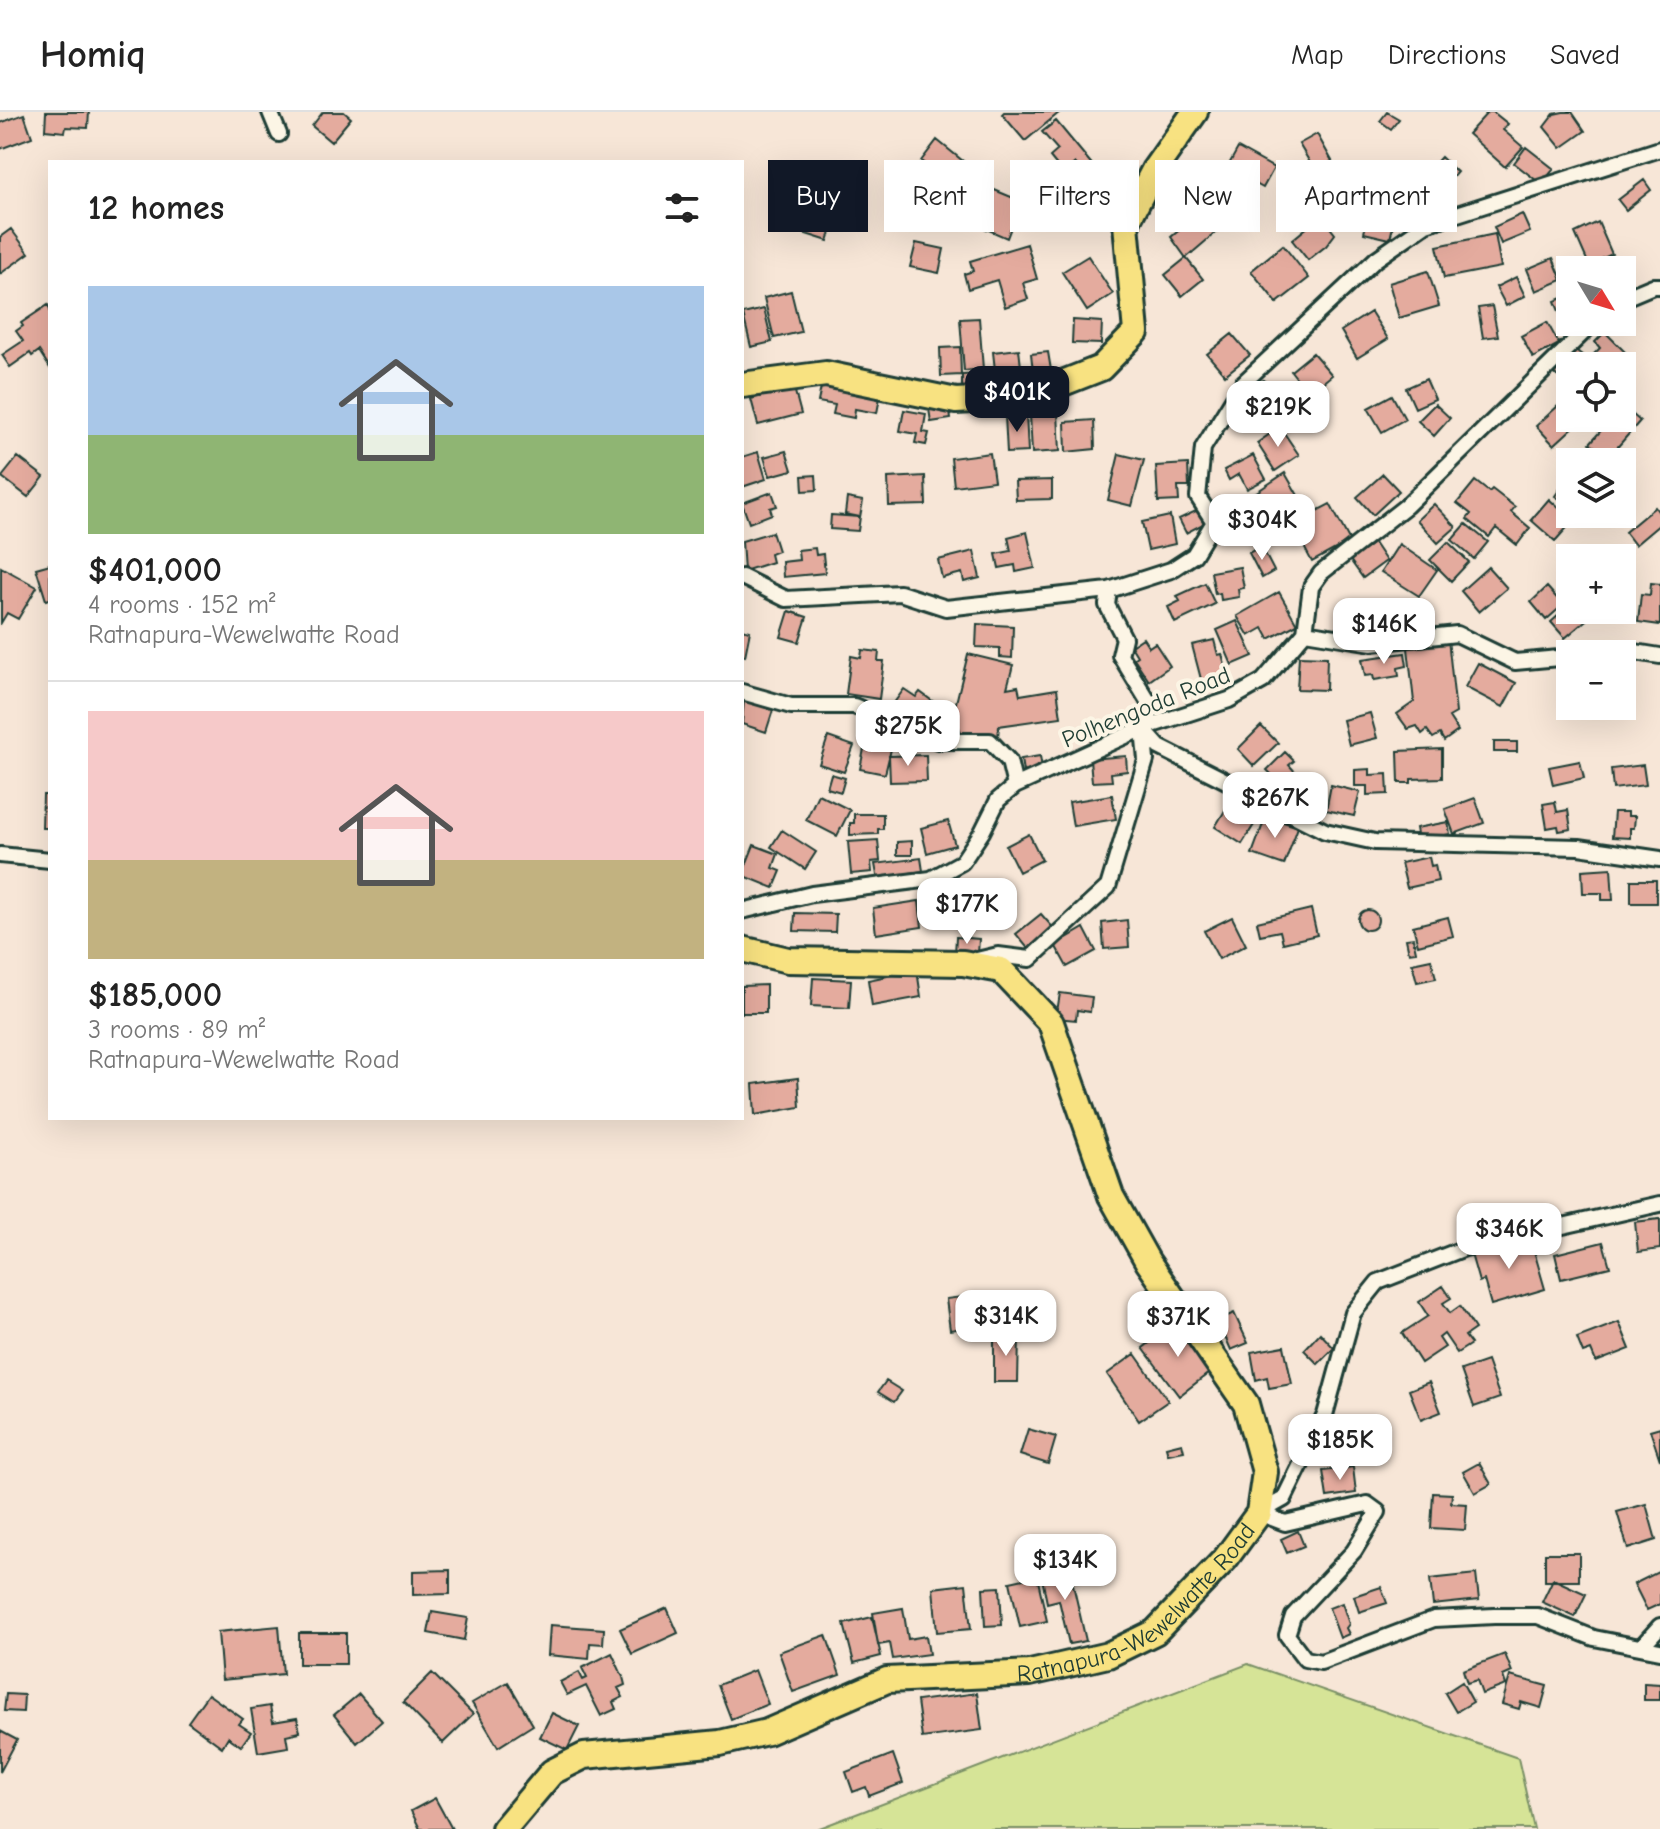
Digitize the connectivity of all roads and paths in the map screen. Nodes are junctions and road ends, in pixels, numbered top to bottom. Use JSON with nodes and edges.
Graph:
{"nodes":[{"id":1,"x":270,"y":112,"type":"edge"},
{"id":2,"x":1195,"y":112,"type":"edge"},
{"id":3,"x":279,"y":134,"type":"dead end"},
{"id":4,"x":1660,"y":149,"type":"edge"},
{"id":5,"x":1660,"y":286,"type":"edge"},
{"id":6,"x":1636,"y":293,"type":"edge"},
{"id":7,"x":1580,"y":336,"type":"edge"},
{"id":8,"x":744,"y":385,"type":"edge"},
{"id":9,"x":744,"y":578,"type":"edge"},
{"id":10,"x":1109,"y":590,"type":"junction"},
{"id":11,"x":1305,"y":632,"type":"junction"},
{"id":12,"x":1636,"y":652,"type":"edge"},
{"id":13,"x":1660,"y":656,"type":"edge"},
{"id":14,"x":1556,"y":658,"type":"edge"},
{"id":15,"x":744,"y":693,"type":"edge"},
{"id":16,"x":1143,"y":728,"type":"junction"},
{"id":17,"x":1015,"y":786,"type":"junction"},
{"id":18,"x":0,"y":855,"type":"edge"},
{"id":19,"x":1660,"y":859,"type":"edge"},
{"id":20,"x":48,"y":860,"type":"edge"},
{"id":21,"x":744,"y":911,"type":"edge"},
{"id":22,"x":744,"y":949,"type":"edge"},
{"id":23,"x":963,"y":963,"type":"junction"},
{"id":24,"x":1660,"y":1204,"type":"edge"},
{"id":25,"x":1259,"y":1513,"type":"junction"},
{"id":26,"x":1660,"y":1626,"type":"edge"},
{"id":27,"x":1641,"y":1647,"type":"junction"},
{"id":28,"x":1660,"y":1651,"type":"edge"},
{"id":29,"x":504,"y":1829,"type":"edge"}],
"edges":[{"from":1,"to":3,"type":"street"},
{"from":2,"to":8,"type":"main road"},
{"from":4,"to":10,"type":"street"},
{"from":5,"to":6,"type":"street"},
{"from":7,"to":11,"type":"street"},
{"from":9,"to":10,"type":"street"},
{"from":10,"to":16,"type":"street"},
{"from":11,"to":14,"type":"street"},
{"from":11,"to":16,"type":"street","name":"Polhengoda Road"},
{"from":12,"to":13,"type":"street"},
{"from":15,"to":17,"type":"street"},
{"from":16,"to":17,"type":"street","name":"Polhengoda Road"},
{"from":16,"to":19,"type":"street"},
{"from":16,"to":23,"type":"street"},
{"from":17,"to":21,"type":"street","name":"Polhengoda Road"},
{"from":18,"to":20,"type":"street"},
{"from":22,"to":23,"type":"main road","name":"Ratnapura-Wewelwatte Road"},
{"from":23,"to":25,"type":"main road","name":"Ratnapura-Wewelwatte Road"},
{"from":24,"to":25,"type":"street"},
{"from":25,"to":27,"type":"street"},
{"from":25,"to":29,"type":"main road","name":"Ratnapura-Wewelwatte Road"},
{"from":26,"to":27,"type":"street"},
{"from":27,"to":28,"type":"street"}]}
